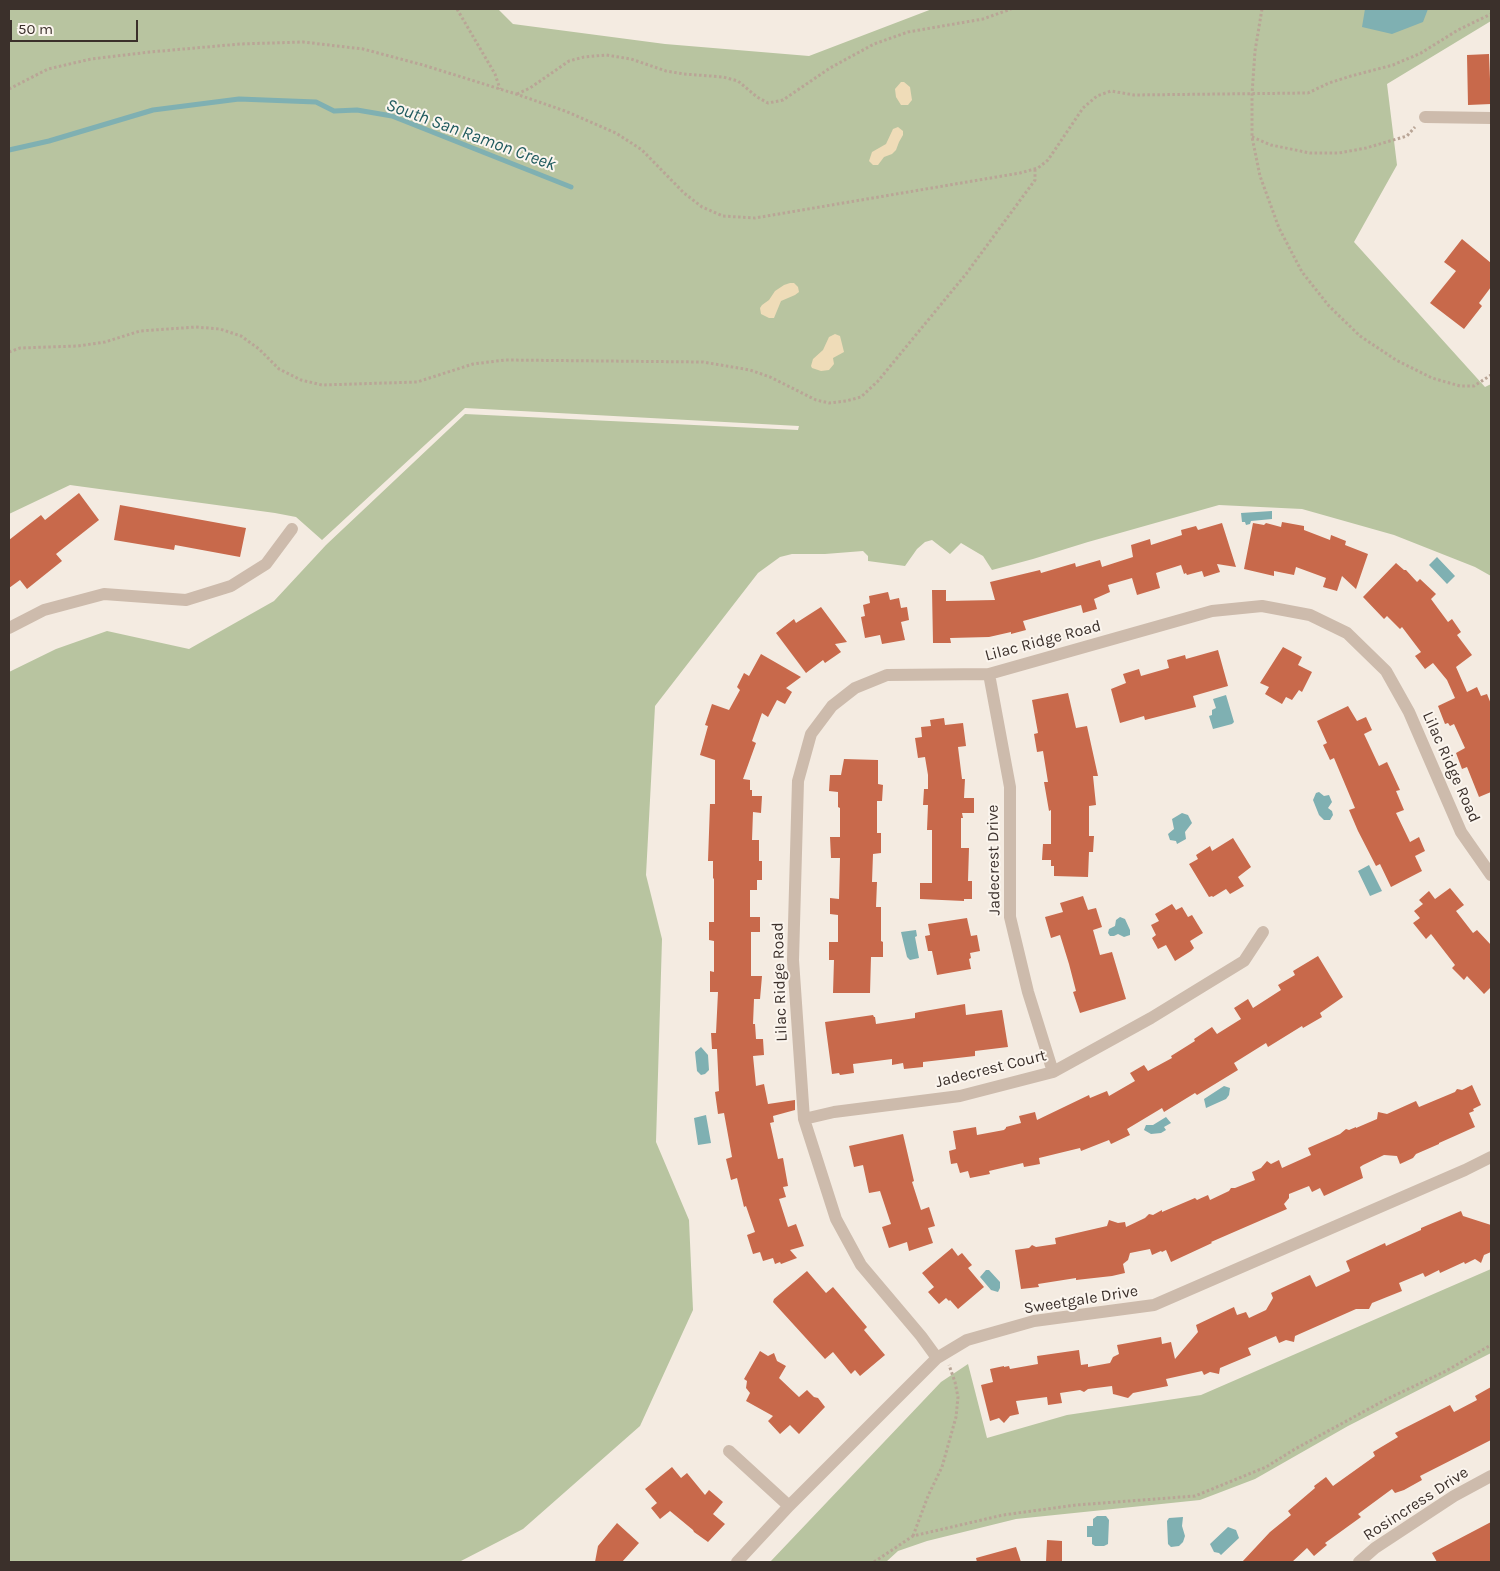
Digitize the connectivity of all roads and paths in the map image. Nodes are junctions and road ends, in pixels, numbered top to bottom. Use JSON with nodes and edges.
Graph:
{"nodes":[{"id":1,"x":457,"y":9,"type":"edge"},
{"id":2,"x":1011,"y":9,"type":"edge"},
{"id":3,"x":1262,"y":9,"type":"edge"},
{"id":4,"x":1491,"y":14,"type":"edge"},
{"id":5,"x":9,"y":89,"type":"edge"},
{"id":6,"x":500,"y":90,"type":"junction"},
{"id":7,"x":516,"y":94,"type":"junction"},
{"id":8,"x":1252,"y":94,"type":"junction"},
{"id":9,"x":1425,"y":117,"type":"joint"},
{"id":10,"x":1491,"y":118,"type":"edge"},
{"id":11,"x":1252,"y":137,"type":"junction"},
{"id":12,"x":1035,"y":169,"type":"junction"},
{"id":13,"x":9,"y":352,"type":"edge"},
{"id":14,"x":1491,"y":375,"type":"edge"},
{"id":15,"x":292,"y":529,"type":"dead end"},
{"id":16,"x":9,"y":628,"type":"edge"},
{"id":17,"x":989,"y":674,"type":"junction"},
{"id":18,"x":1491,"y":875,"type":"edge"},
{"id":19,"x":1263,"y":932,"type":"dead end"},
{"id":20,"x":1053,"y":1072,"type":"junction"},
{"id":21,"x":804,"y":1119,"type":"junction"},
{"id":22,"x":1491,"y":1157,"type":"edge"},
{"id":23,"x":1491,"y":1345,"type":"edge"},
{"id":24,"x":941,"y":1356,"type":"junction"},
{"id":25,"x":729,"y":1451,"type":"dead end"},
{"id":26,"x":1491,"y":1476,"type":"edge"},
{"id":27,"x":789,"y":1506,"type":"junction"},
{"id":28,"x":913,"y":1536,"type":"junction"},
{"id":29,"x":737,"y":1562,"type":"edge"},
{"id":30,"x":874,"y":1562,"type":"edge"},
{"id":31,"x":1359,"y":1562,"type":"edge"}],
"edges":[{"from":1,"to":6,"type":"path"},
{"from":2,"to":7,"type":"path"},
{"from":3,"to":8,"type":"path"},
{"from":4,"to":8,"type":"path"},
{"from":5,"to":6,"type":"path"},
{"from":6,"to":7,"type":"path"},
{"from":7,"to":12,"type":"path"},
{"from":8,"to":11,"type":"path"},
{"from":8,"to":12,"type":"path"},
{"from":9,"to":10,"type":"street"},
{"from":9,"to":11,"type":"path"},
{"from":11,"to":14,"type":"path"},
{"from":12,"to":13,"type":"path"},
{"from":15,"to":16,"type":"street"},
{"from":17,"to":18,"type":"street","name":"Lilac Ridge Road"},
{"from":17,"to":20,"type":"street","name":"Jadecrest Drive"},
{"from":17,"to":21,"type":"street","name":"Lilac Ridge Road"},
{"from":19,"to":20,"type":"street","name":"Jadecrest Court"},
{"from":20,"to":21,"type":"street","name":"Jadecrest Court"},
{"from":21,"to":24,"type":"street","name":"Lilac Ridge Road"},
{"from":22,"to":24,"type":"street","name":"Sweetgale Drive"},
{"from":23,"to":28,"type":"path"},
{"from":24,"to":27,"type":"street","name":"Sweetgale Drive"},
{"from":24,"to":28,"type":"path"},
{"from":25,"to":27,"type":"street"},
{"from":26,"to":31,"type":"street","name":"Rosincress Drive"},
{"from":27,"to":29,"type":"street","name":"Sweetgale Drive"},
{"from":28,"to":30,"type":"path"}]}
